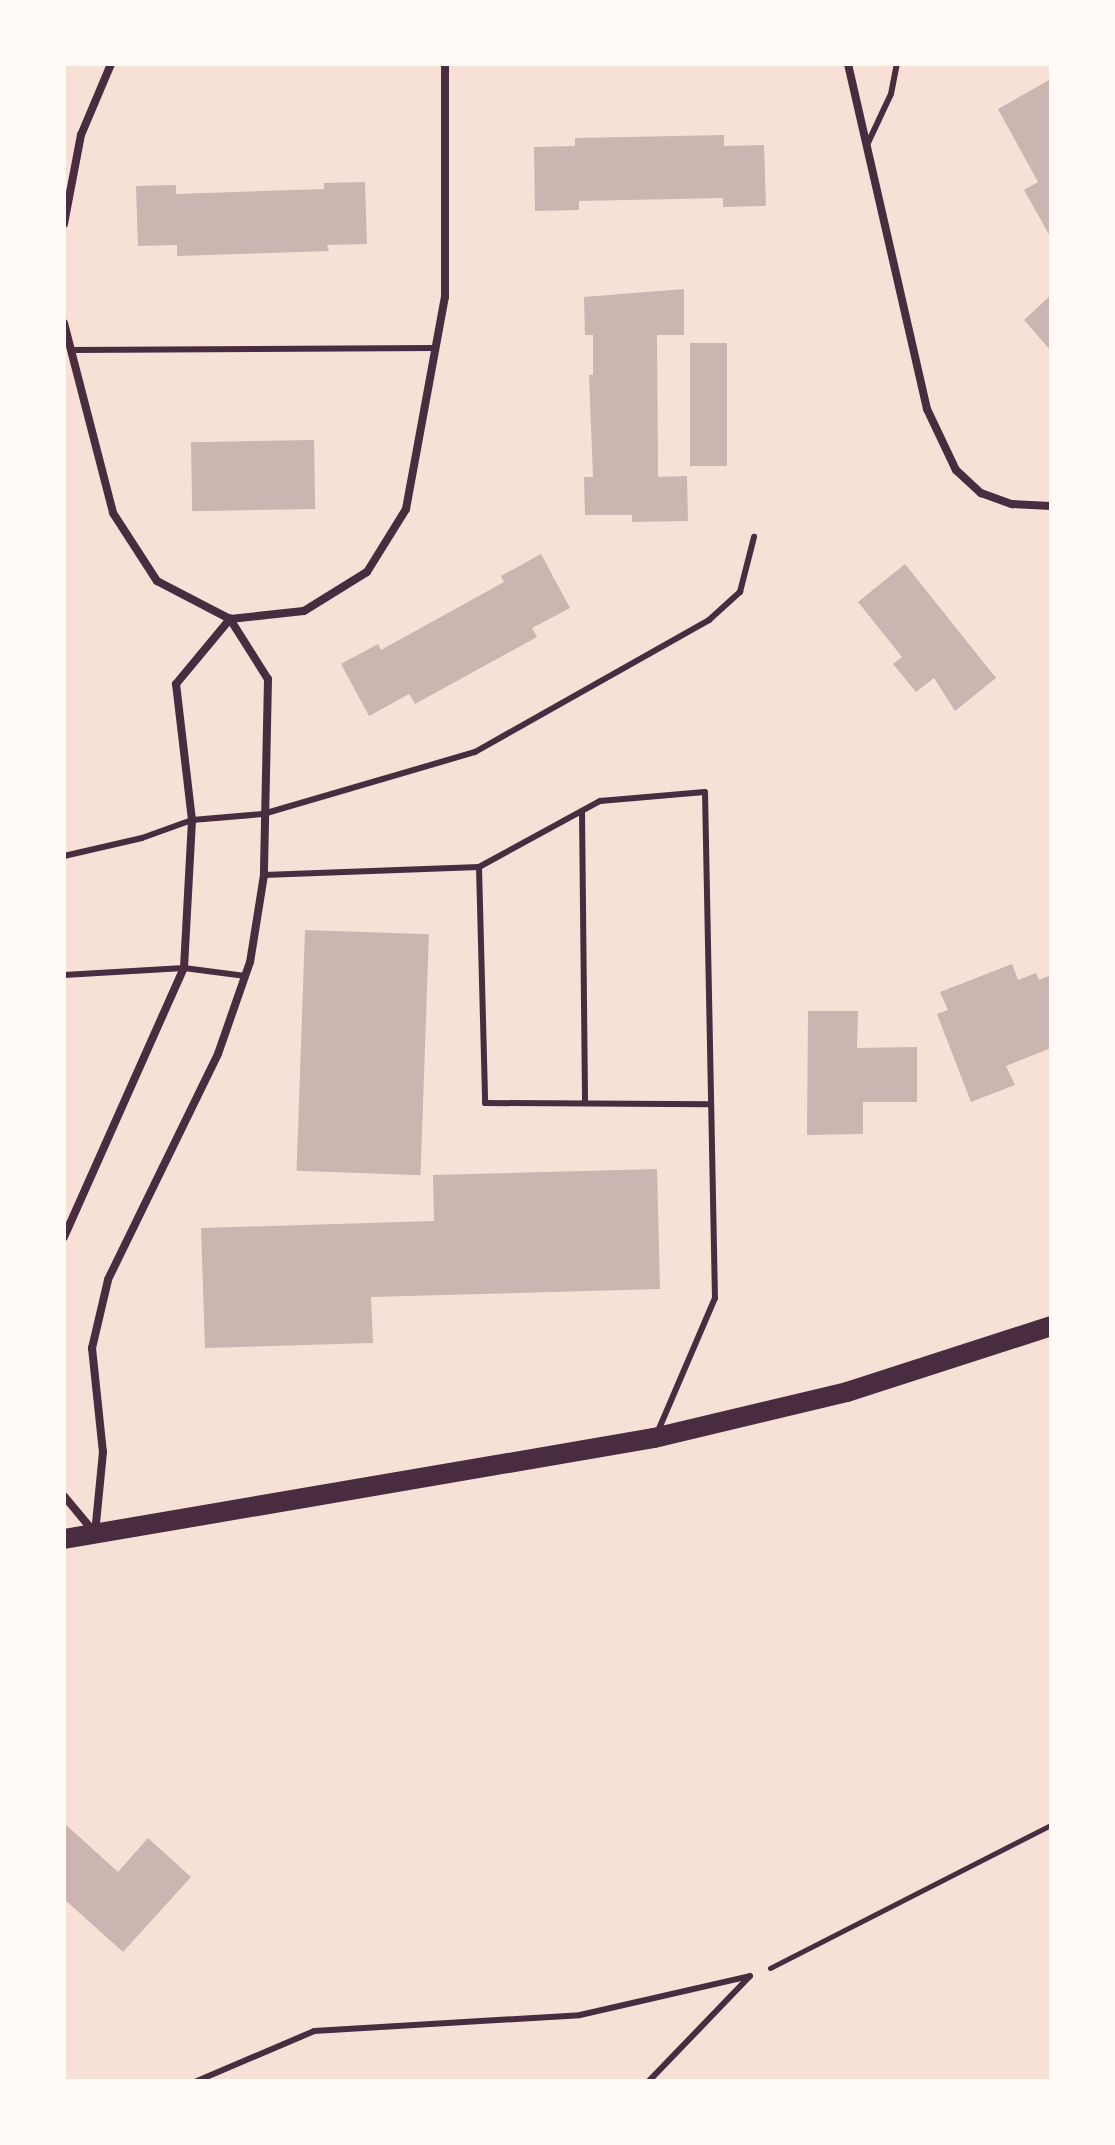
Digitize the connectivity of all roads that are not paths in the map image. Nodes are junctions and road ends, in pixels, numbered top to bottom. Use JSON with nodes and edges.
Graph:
{"nodes":[{"id":1,"x":111,"y":64,"type":"edge"},
{"id":2,"x":445,"y":64,"type":"edge"},
{"id":3,"x":848,"y":64,"type":"edge"},
{"id":4,"x":897,"y":64,"type":"edge"},
{"id":5,"x":865,"y":148,"type":"junction"},
{"id":6,"x":64,"y":224,"type":"edge"},
{"id":7,"x":64,"y":323,"type":"edge"},
{"id":8,"x":435,"y":348,"type":"junction"},
{"id":9,"x":71,"y":350,"type":"junction"},
{"id":10,"x":1051,"y":506,"type":"edge"},
{"id":11,"x":754,"y":537,"type":"dead end"},
{"id":12,"x":230,"y":619,"type":"junction"},
{"id":13,"x":582,"y":811,"type":"junction"},
{"id":14,"x":263,"y":814,"type":"junction"},
{"id":15,"x":192,"y":820,"type":"junction"},
{"id":16,"x":64,"y":856,"type":"edge"},
{"id":17,"x":479,"y":867,"type":"junction"},
{"id":18,"x":264,"y":875,"type":"junction"},
{"id":19,"x":184,"y":968,"type":"junction"},
{"id":20,"x":64,"y":975,"type":"edge"},
{"id":21,"x":245,"y":976,"type":"junction"},
{"id":22,"x":585,"y":1103,"type":"junction"},
{"id":23,"x":711,"y":1104,"type":"junction"},
{"id":24,"x":64,"y":1237,"type":"edge"},
{"id":25,"x":1051,"y":1326,"type":"edge"},
{"id":26,"x":654,"y":1438,"type":"junction"},
{"id":27,"x":64,"y":1496,"type":"edge"},
{"id":28,"x":95,"y":1533,"type":"junction"},
{"id":29,"x":64,"y":1539,"type":"edge"},
{"id":30,"x":197,"y":2081,"type":"edge"},
{"id":31,"x":649,"y":2081,"type":"edge"}],
"edges":[{"from":1,"to":6,"type":"street"},
{"from":2,"to":8,"type":"street"},
{"from":3,"to":5,"type":"street"},
{"from":4,"to":5,"type":"lane"},
{"from":5,"to":10,"type":"street"},
{"from":7,"to":9,"type":"street"},
{"from":8,"to":9,"type":"lane"},
{"from":8,"to":12,"type":"street"},
{"from":9,"to":12,"type":"street"},
{"from":11,"to":14,"type":"lane"},
{"from":12,"to":14,"type":"street"},
{"from":12,"to":15,"type":"street"},
{"from":13,"to":17,"type":"lane"},
{"from":13,"to":22,"type":"lane"},
{"from":13,"to":23,"type":"lane"},
{"from":14,"to":15,"type":"lane"},
{"from":14,"to":18,"type":"street"},
{"from":15,"to":16,"type":"lane"},
{"from":15,"to":19,"type":"street"},
{"from":17,"to":18,"type":"lane"},
{"from":17,"to":22,"type":"lane"},
{"from":18,"to":21,"type":"street"},
{"from":19,"to":20,"type":"lane"},
{"from":19,"to":21,"type":"lane"},
{"from":19,"to":24,"type":"street"},
{"from":21,"to":28,"type":"street"},
{"from":22,"to":23,"type":"lane"},
{"from":23,"to":26,"type":"lane"},
{"from":25,"to":26,"type":"main road"},
{"from":26,"to":28,"type":"main road"},
{"from":27,"to":28,"type":"street"},
{"from":28,"to":29,"type":"main road"},
{"from":30,"to":31,"type":"lane"}]}
